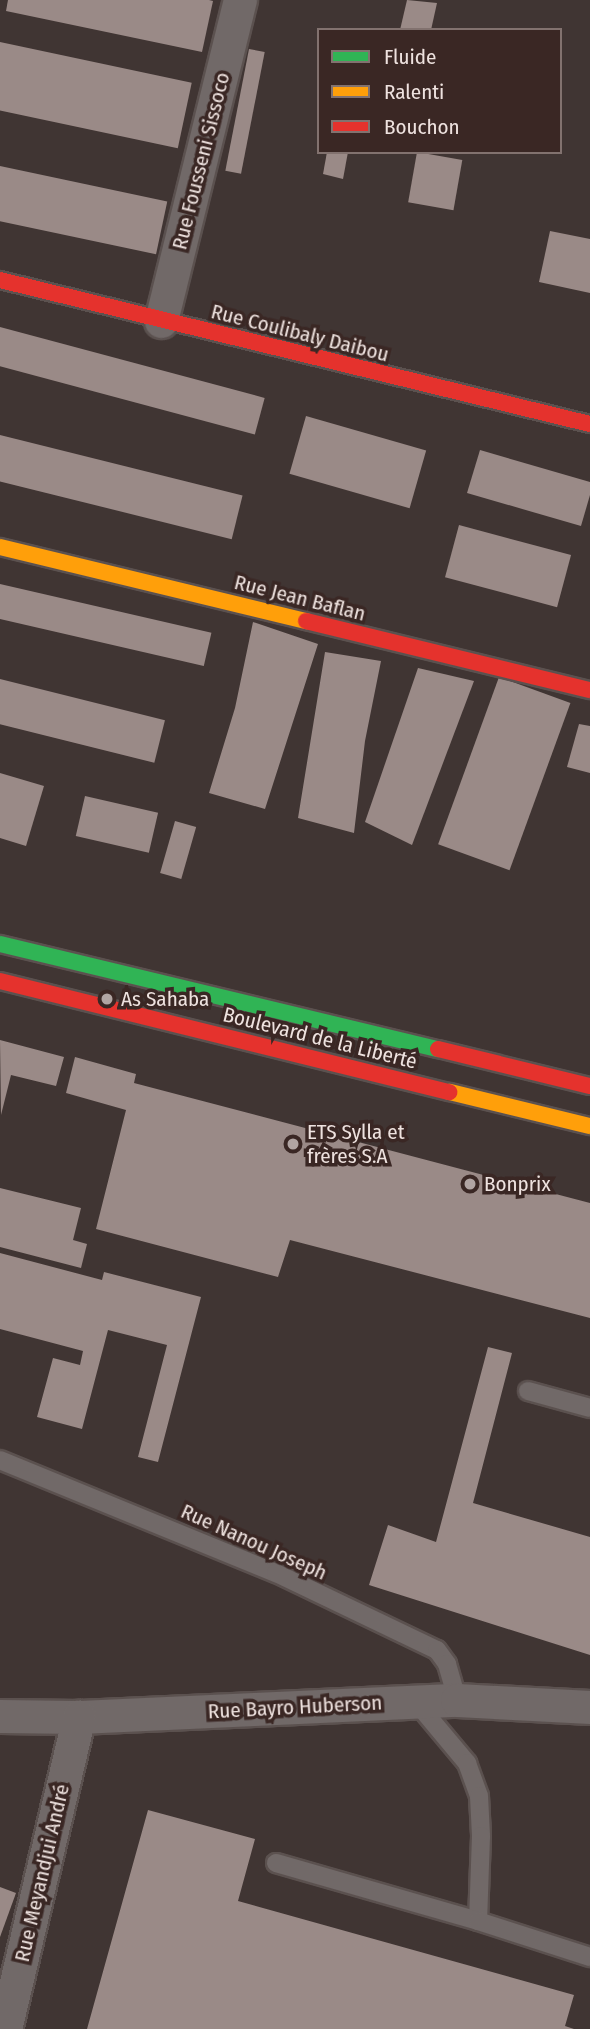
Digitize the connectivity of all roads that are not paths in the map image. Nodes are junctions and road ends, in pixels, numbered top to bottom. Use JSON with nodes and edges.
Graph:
{"nodes":[{"id":1,"x":240,"y":0,"type":"edge"},
{"id":2,"x":0,"y":280,"type":"edge"},
{"id":3,"x":161,"y":321,"type":"junction"},
{"id":4,"x":590,"y":425,"type":"edge"},
{"id":5,"x":0,"y":547,"type":"edge"},
{"id":6,"x":590,"y":690,"type":"edge"},
{"id":7,"x":0,"y":944,"type":"edge"},
{"id":8,"x":7,"y":987,"type":"edge"},
{"id":9,"x":590,"y":1086,"type":"edge"},
{"id":10,"x":590,"y":1126,"type":"edge"},
{"id":11,"x":528,"y":1391,"type":"dead end"},
{"id":12,"x":590,"y":1408,"type":"edge"},
{"id":13,"x":0,"y":1460,"type":"edge"},
{"id":14,"x":457,"y":1700,"type":"junction"},
{"id":15,"x":416,"y":1702,"type":"junction"},
{"id":16,"x":590,"y":1707,"type":"edge"},
{"id":17,"x":0,"y":1716,"type":"edge"},
{"id":18,"x":79,"y":1717,"type":"junction"},
{"id":19,"x":276,"y":1863,"type":"dead end"},
{"id":20,"x":478,"y":1921,"type":"junction"},
{"id":21,"x":590,"y":1957,"type":"edge"},
{"id":22,"x":5,"y":2029,"type":"edge"}],
"edges":[{"from":1,"to":3,"type":"street","name":"Rue Fousseni Sissoco"},
{"from":2,"to":3,"type":"street","name":"Rue Coulibaly Daibou"},
{"from":3,"to":4,"type":"street","name":"Rue Coulibaly Daibou"},
{"from":5,"to":6,"type":"street","name":"Rue Jean Baflan"},
{"from":7,"to":9,"type":"street","name":"Boulevard de la Liberté"},
{"from":8,"to":10,"type":"street","name":"Boulevard de la Liberté"},
{"from":11,"to":12,"type":"lane"},
{"from":13,"to":14,"type":"lane","name":"Rue Nanou Joseph"},
{"from":14,"to":15,"type":"street","name":"Rue Bayro Huberson"},
{"from":14,"to":16,"type":"street","name":"Rue Bayro Huberson"},
{"from":15,"to":18,"type":"street","name":"Rue Bayro Huberson"},
{"from":15,"to":20,"type":"lane"},
{"from":17,"to":18,"type":"street","name":"Rue Bayro Huberson"},
{"from":18,"to":22,"type":"street","name":"Rue Meyandjui André"},
{"from":19,"to":20,"type":"lane"},
{"from":20,"to":21,"type":"lane"}]}
